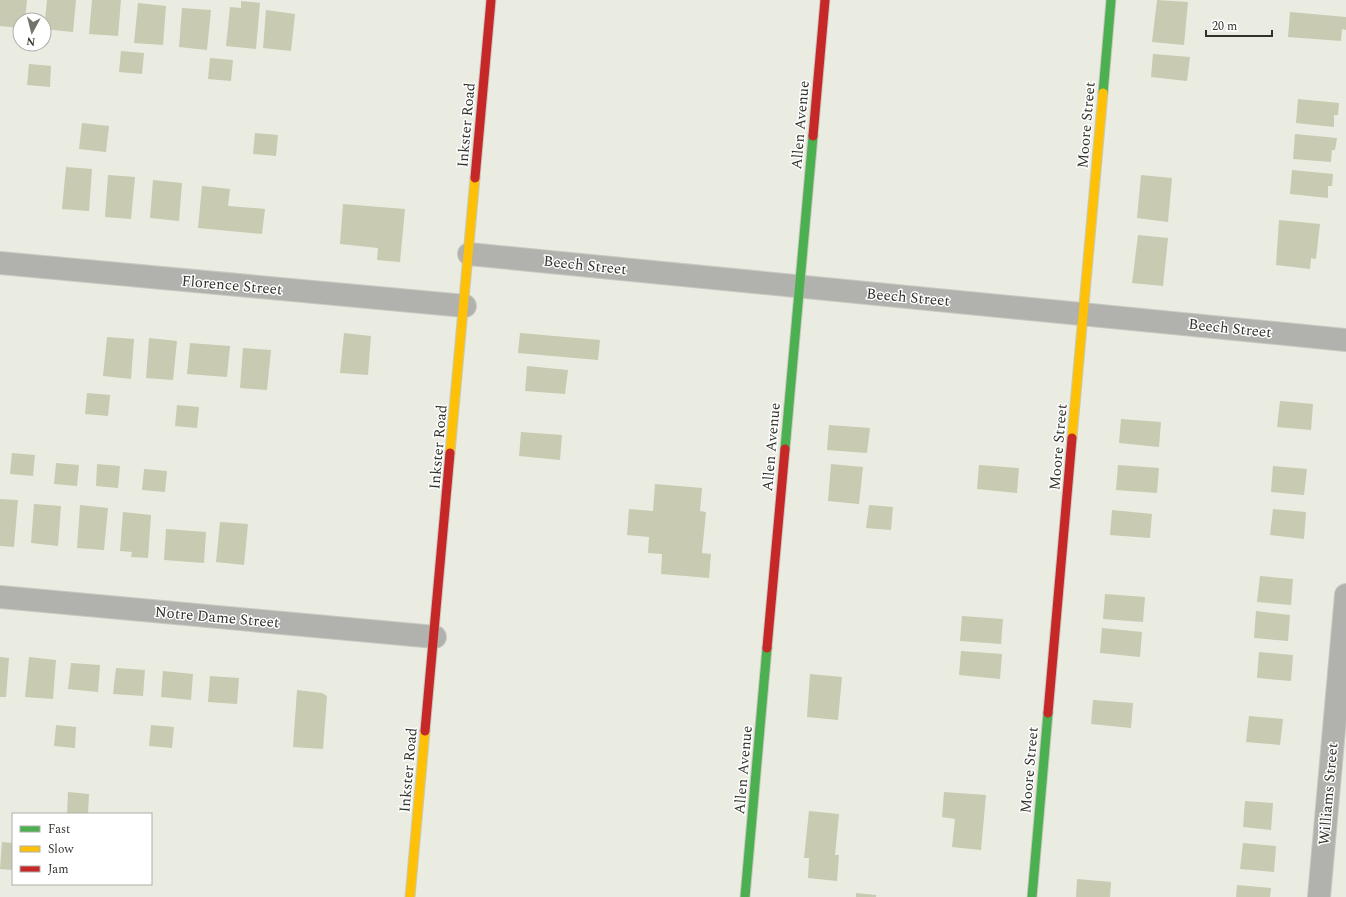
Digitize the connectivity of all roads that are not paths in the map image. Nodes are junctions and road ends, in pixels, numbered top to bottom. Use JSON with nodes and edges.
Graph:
{"nodes":[{"id":1,"x":491,"y":0,"type":"edge"},
{"id":2,"x":825,"y":0,"type":"edge"},
{"id":3,"x":1112,"y":0,"type":"edge"},
{"id":4,"x":469,"y":254,"type":"junction"},
{"id":5,"x":0,"y":263,"type":"edge"},
{"id":6,"x":800,"y":287,"type":"junction"},
{"id":7,"x":465,"y":306,"type":"junction"},
{"id":8,"x":1084,"y":314,"type":"junction"},
{"id":9,"x":1346,"y":340,"type":"edge"},
{"id":10,"x":1346,"y":595,"type":"edge"},
{"id":11,"x":0,"y":597,"type":"edge"},
{"id":12,"x":435,"y":637,"type":"junction"},
{"id":13,"x":410,"y":897,"type":"edge"},
{"id":14,"x":746,"y":897,"type":"edge"},
{"id":15,"x":1032,"y":897,"type":"edge"},
{"id":16,"x":1319,"y":897,"type":"edge"}],
"edges":[{"from":1,"to":4,"type":"street","name":"Inkster Road"},
{"from":2,"to":6,"type":"street","name":"Allen Avenue"},
{"from":3,"to":8,"type":"street","name":"Moore Street"},
{"from":4,"to":6,"type":"street","name":"Beech Street"},
{"from":4,"to":7,"type":"street","name":"Inkster Road"},
{"from":5,"to":7,"type":"street","name":"Florence Street"},
{"from":6,"to":8,"type":"street","name":"Beech Street"},
{"from":6,"to":14,"type":"street","name":"Allen Avenue"},
{"from":7,"to":12,"type":"street","name":"Inkster Road"},
{"from":8,"to":9,"type":"street","name":"Beech Street"},
{"from":8,"to":15,"type":"street","name":"Moore Street"},
{"from":10,"to":16,"type":"street","name":"Williams Street"},
{"from":11,"to":12,"type":"street","name":"Notre Dame Street"},
{"from":12,"to":13,"type":"street","name":"Inkster Road"}]}
